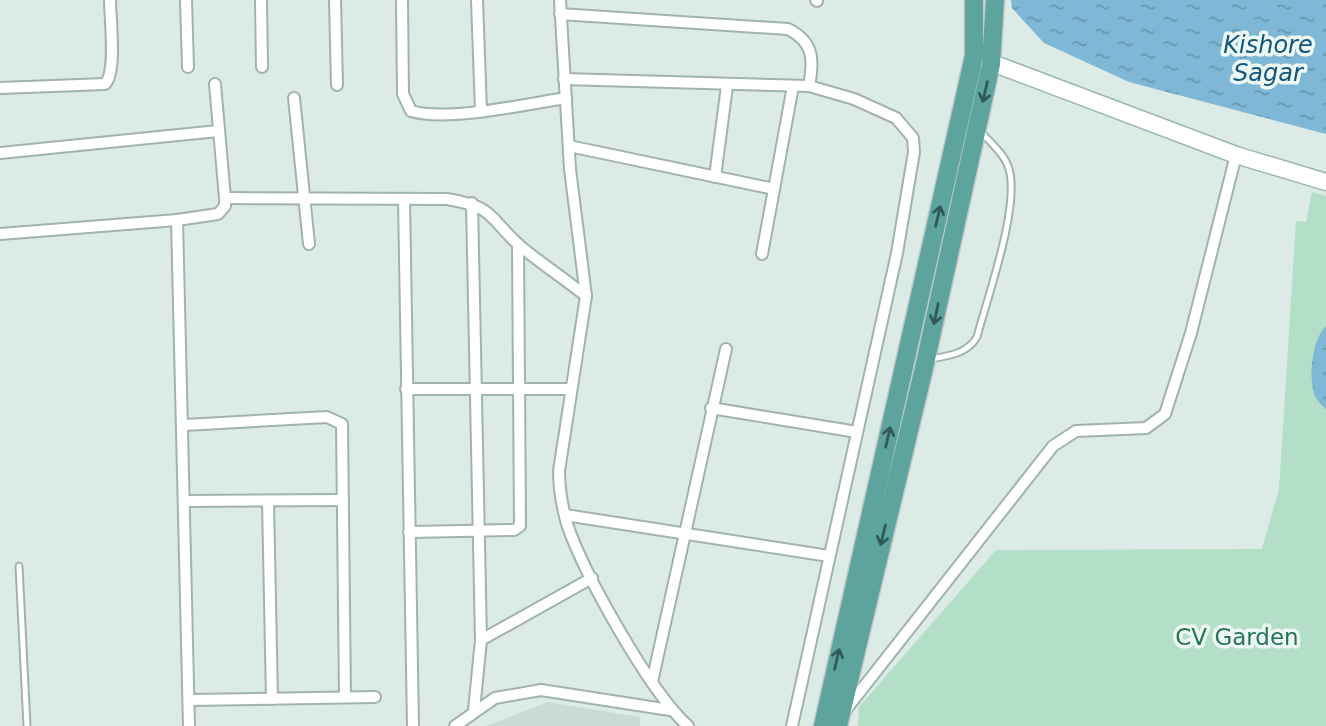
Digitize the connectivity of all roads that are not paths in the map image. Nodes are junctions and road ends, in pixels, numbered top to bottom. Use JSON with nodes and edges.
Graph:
{"nodes":[{"id":1,"x":110,"y":0,"type":"edge"},
{"id":2,"x":186,"y":0,"type":"edge"},
{"id":3,"x":261,"y":0,"type":"edge"},
{"id":4,"x":335,"y":0,"type":"edge"},
{"id":5,"x":402,"y":0,"type":"edge"},
{"id":6,"x":477,"y":0,"type":"edge"},
{"id":7,"x":560,"y":0,"type":"edge"},
{"id":8,"x":974,"y":0,"type":"edge"},
{"id":9,"x":995,"y":0,"type":"edge"},
{"id":10,"x":560,"y":14,"type":"junction"},
{"id":11,"x":974,"y":57,"type":"junction"},
{"id":12,"x":991,"y":64,"type":"junction"},
{"id":13,"x":188,"y":67,"type":"dead end"},
{"id":14,"x":262,"y":67,"type":"dead end"},
{"id":15,"x":564,"y":79,"type":"junction"},
{"id":16,"x":215,"y":84,"type":"dead end"},
{"id":17,"x":337,"y":85,"type":"dead end"},
{"id":18,"x":727,"y":86,"type":"junction"},
{"id":19,"x":793,"y":86,"type":"junction"},
{"id":20,"x":809,"y":86,"type":"junction"},
{"id":21,"x":0,"y":88,"type":"edge"},
{"id":22,"x":294,"y":97,"type":"dead end"},
{"id":23,"x":566,"y":98,"type":"junction"},
{"id":24,"x":481,"y":111,"type":"junction"},
{"id":25,"x":977,"y":127,"type":"junction"},
{"id":26,"x":218,"y":131,"type":"junction"},
{"id":27,"x":569,"y":146,"type":"junction"},
{"id":28,"x":0,"y":153,"type":"edge"},
{"id":29,"x":1236,"y":155,"type":"junction"},
{"id":30,"x":715,"y":177,"type":"junction"},
{"id":31,"x":1326,"y":182,"type":"edge"},
{"id":32,"x":774,"y":189,"type":"junction"},
{"id":33,"x":225,"y":198,"type":"junction"},
{"id":34,"x":404,"y":199,"type":"junction"},
{"id":35,"x":303,"y":200,"type":"junction"},
{"id":36,"x":472,"y":203,"type":"junction"},
{"id":37,"x":177,"y":220,"type":"junction"},
{"id":38,"x":0,"y":234,"type":"edge"},
{"id":39,"x":309,"y":244,"type":"dead end"},
{"id":40,"x":518,"y":244,"type":"junction"},
{"id":41,"x":762,"y":254,"type":"dead end"},
{"id":42,"x":586,"y":296,"type":"junction"},
{"id":43,"x":726,"y":349,"type":"dead end"},
{"id":44,"x":926,"y":360,"type":"junction"},
{"id":45,"x":406,"y":389,"type":"junction"},
{"id":46,"x":476,"y":389,"type":"junction"},
{"id":47,"x":518,"y":389,"type":"junction"},
{"id":48,"x":572,"y":389,"type":"junction"},
{"id":49,"x":711,"y":408,"type":"junction"},
{"id":50,"x":185,"y":425,"type":"junction"},
{"id":51,"x":857,"y":432,"type":"junction"},
{"id":52,"x":343,"y":500,"type":"junction"},
{"id":53,"x":186,"y":501,"type":"junction"},
{"id":54,"x":268,"y":501,"type":"junction"},
{"id":55,"x":565,"y":515,"type":"junction"},
{"id":56,"x":409,"y":531,"type":"junction"},
{"id":57,"x":480,"y":531,"type":"junction"},
{"id":58,"x":685,"y":533,"type":"junction"},
{"id":59,"x":829,"y":556,"type":"junction"},
{"id":60,"x":19,"y":566,"type":"dead end"},
{"id":61,"x":592,"y":578,"type":"junction"},
{"id":62,"x":481,"y":640,"type":"junction"},
{"id":63,"x":652,"y":682,"type":"junction"},
{"id":64,"x":376,"y":697,"type":"dead end"},
{"id":65,"x":345,"y":698,"type":"junction"},
{"id":66,"x":272,"y":699,"type":"junction"},
{"id":67,"x":189,"y":701,"type":"junction"},
{"id":68,"x":474,"y":710,"type":"junction"},
{"id":69,"x":670,"y":710,"type":"junction"},
{"id":70,"x":833,"y":724,"type":"edge"},
{"id":71,"x":27,"y":726,"type":"edge"},
{"id":72,"x":189,"y":726,"type":"edge"},
{"id":73,"x":413,"y":726,"type":"edge"},
{"id":74,"x":456,"y":726,"type":"edge"},
{"id":75,"x":688,"y":726,"type":"edge"},
{"id":76,"x":792,"y":726,"type":"edge"}],
"edges":[{"from":1,"to":21,"type":"street"},
{"from":2,"to":13,"type":"street"},
{"from":3,"to":14,"type":"street"},
{"from":4,"to":17,"type":"street"},
{"from":5,"to":24,"type":"street"},
{"from":6,"to":24,"type":"street"},
{"from":7,"to":10,"type":"street"},
{"from":8,"to":11,"type":"main road"},
{"from":9,"to":12,"type":"main road"},
{"from":10,"to":15,"type":"street"},
{"from":10,"to":20,"type":"street"},
{"from":11,"to":12,"type":"street"},
{"from":70,"to":11,"type":"main road","one_way":true},
{"from":12,"to":25,"type":"main road","one_way":true},
{"from":12,"to":29,"type":"street"},
{"from":15,"to":18,"type":"street"},
{"from":15,"to":23,"type":"street"},
{"from":16,"to":26,"type":"street"},
{"from":18,"to":19,"type":"street"},
{"from":18,"to":30,"type":"street"},
{"from":19,"to":20,"type":"street"},
{"from":19,"to":32,"type":"street"},
{"from":20,"to":51,"type":"street"},
{"from":22,"to":35,"type":"street"},
{"from":23,"to":24,"type":"street"},
{"from":23,"to":27,"type":"street"},
{"from":25,"to":44,"type":"main road","one_way":true},
{"from":25,"to":44,"type":"lane"},
{"from":26,"to":28,"type":"street"},
{"from":26,"to":33,"type":"street"},
{"from":27,"to":30,"type":"street"},
{"from":27,"to":42,"type":"street"},
{"from":29,"to":31,"type":"street"},
{"from":29,"to":70,"type":"street"},
{"from":30,"to":32,"type":"street"},
{"from":32,"to":41,"type":"street"},
{"from":33,"to":35,"type":"street"},
{"from":33,"to":37,"type":"street"},
{"from":34,"to":35,"type":"street"},
{"from":34,"to":36,"type":"street"},
{"from":34,"to":45,"type":"street"},
{"from":35,"to":39,"type":"street"},
{"from":36,"to":40,"type":"street"},
{"from":36,"to":46,"type":"street"},
{"from":37,"to":38,"type":"street"},
{"from":37,"to":50,"type":"street"},
{"from":40,"to":42,"type":"street"},
{"from":40,"to":47,"type":"street"},
{"from":42,"to":48,"type":"street"},
{"from":43,"to":49,"type":"street"},
{"from":44,"to":70,"type":"main road","one_way":true},
{"from":45,"to":46,"type":"street"},
{"from":45,"to":56,"type":"street"},
{"from":46,"to":47,"type":"street"},
{"from":46,"to":57,"type":"street"},
{"from":47,"to":48,"type":"street"},
{"from":47,"to":57,"type":"street"},
{"from":48,"to":55,"type":"street"},
{"from":49,"to":51,"type":"street"},
{"from":49,"to":58,"type":"street"},
{"from":50,"to":52,"type":"street"},
{"from":50,"to":53,"type":"street"},
{"from":51,"to":59,"type":"street"},
{"from":52,"to":54,"type":"street"},
{"from":52,"to":65,"type":"street"},
{"from":53,"to":54,"type":"street"},
{"from":53,"to":67,"type":"street"},
{"from":54,"to":66,"type":"street"},
{"from":55,"to":58,"type":"street"},
{"from":55,"to":61,"type":"street"},
{"from":56,"to":57,"type":"street"},
{"from":56,"to":73,"type":"street"},
{"from":57,"to":62,"type":"street"},
{"from":58,"to":59,"type":"street"},
{"from":58,"to":63,"type":"street"},
{"from":59,"to":76,"type":"street"},
{"from":60,"to":71,"type":"lane"},
{"from":61,"to":62,"type":"street"},
{"from":61,"to":63,"type":"street"},
{"from":62,"to":68,"type":"street"},
{"from":63,"to":69,"type":"street"},
{"from":64,"to":65,"type":"street"},
{"from":65,"to":66,"type":"street"},
{"from":66,"to":67,"type":"street"},
{"from":67,"to":72,"type":"street"},
{"from":68,"to":69,"type":"street"},
{"from":68,"to":74,"type":"street"},
{"from":69,"to":75,"type":"street"}]}
